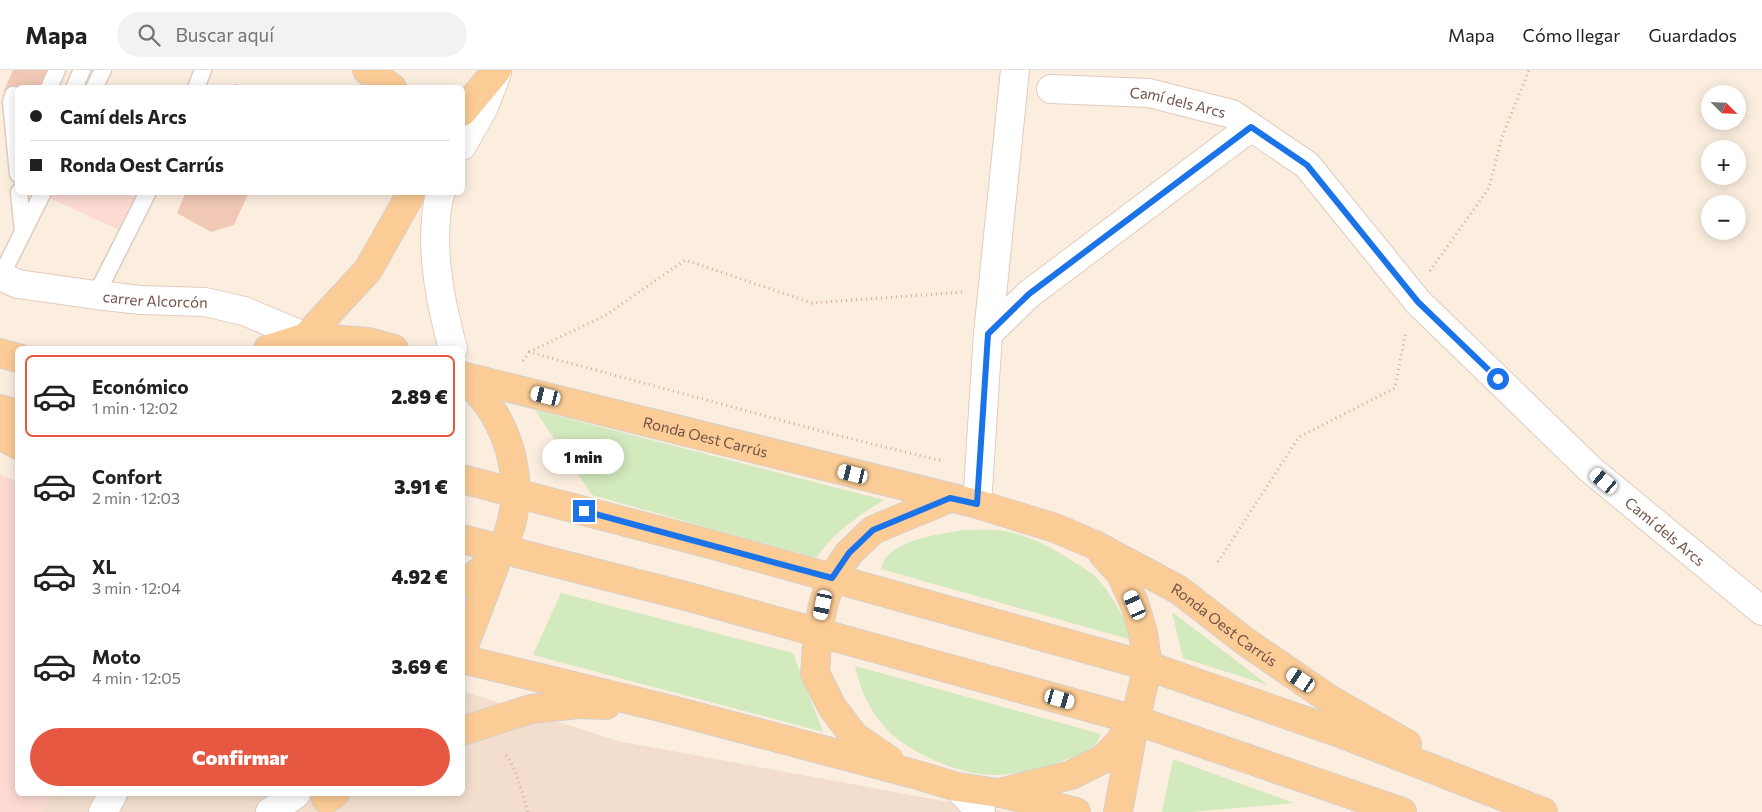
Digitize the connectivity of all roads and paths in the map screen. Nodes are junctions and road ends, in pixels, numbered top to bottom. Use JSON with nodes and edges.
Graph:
{"nodes":[{"id":1,"x":57,"y":70,"type":"edge"},
{"id":2,"x":82,"y":70,"type":"edge"},
{"id":3,"x":103,"y":70,"type":"edge"},
{"id":4,"x":204,"y":70,"type":"edge"},
{"id":5,"x":367,"y":70,"type":"edge"},
{"id":6,"x":498,"y":70,"type":"edge"},
{"id":7,"x":1014,"y":70,"type":"edge"},
{"id":8,"x":1529,"y":70,"type":"edge"},
{"id":9,"x":50,"y":85,"type":"edge"},
{"id":10,"x":75,"y":85,"type":"edge"},
{"id":11,"x":96,"y":85,"type":"edge"},
{"id":12,"x":197,"y":85,"type":"edge"},
{"id":13,"x":388,"y":85,"type":"edge"},
{"id":14,"x":1051,"y":89,"type":"dead end"},
{"id":15,"x":13,"y":95,"type":"dead end"},
{"id":16,"x":465,"y":108,"type":"edge"},
{"id":17,"x":1251,"y":127,"type":"junction"},
{"id":18,"x":15,"y":137,"type":"edge"},
{"id":19,"x":465,"y":141,"type":"edge"},
{"id":20,"x":19,"y":195,"type":"edge"},
{"id":21,"x":42,"y":195,"type":"edge"},
{"id":22,"x":146,"y":195,"type":"edge"},
{"id":23,"x":410,"y":195,"type":"edge"},
{"id":24,"x":439,"y":195,"type":"edge"},
{"id":25,"x":23,"y":232,"type":"junction"},
{"id":26,"x":1,"y":276,"type":"edge"},
{"id":27,"x":972,"y":291,"type":"dead end"},
{"id":28,"x":96,"y":295,"type":"junction"},
{"id":29,"x":1413,"y":295,"type":"junction"},
{"id":30,"x":988,"y":334,"type":"junction"},
{"id":31,"x":306,"y":337,"type":"junction"},
{"id":32,"x":278,"y":346,"type":"edge"},
{"id":33,"x":383,"y":346,"type":"edge"},
{"id":34,"x":452,"y":346,"type":"edge"},
{"id":35,"x":0,"y":352,"type":"edge"},
{"id":36,"x":529,"y":352,"type":"junction"},
{"id":37,"x":15,"y":355,"type":"edge"},
{"id":38,"x":523,"y":361,"type":"dead end"},
{"id":39,"x":465,"y":377,"type":"edge"},
{"id":40,"x":465,"y":379,"type":"edge"},
{"id":41,"x":0,"y":408,"type":"edge"},
{"id":42,"x":15,"y":413,"type":"edge"},
{"id":43,"x":0,"y":435,"type":"edge"},
{"id":44,"x":15,"y":443,"type":"edge"},
{"id":45,"x":942,"y":461,"type":"dead end"},
{"id":46,"x":465,"y":480,"type":"edge"},
{"id":47,"x":516,"y":493,"type":"junction"},
{"id":48,"x":950,"y":498,"type":"junction"},
{"id":49,"x":977,"y":504,"type":"junction"},
{"id":50,"x":465,"y":539,"type":"edge"},
{"id":51,"x":1095,"y":545,"type":"junction"},
{"id":52,"x":501,"y":548,"type":"junction"},
{"id":53,"x":1218,"y":562,"type":"dead end"},
{"id":54,"x":832,"y":578,"type":"junction"},
{"id":55,"x":465,"y":582,"type":"edge"},
{"id":56,"x":1762,"y":611,"type":"edge"},
{"id":57,"x":818,"y":632,"type":"junction"},
{"id":58,"x":465,"y":643,"type":"edge"},
{"id":59,"x":465,"y":659,"type":"edge"},
{"id":60,"x":1148,"y":666,"type":"junction"},
{"id":61,"x":668,"y":710,"type":"junction"},
{"id":62,"x":1135,"y":720,"type":"junction"},
{"id":63,"x":465,"y":730,"type":"edge"},
{"id":64,"x":506,"y":755,"type":"dead end"},
{"id":65,"x":914,"y":774,"type":"junction"},
{"id":66,"x":1478,"y":786,"type":"junction"},
{"id":67,"x":112,"y":796,"type":"edge"},
{"id":68,"x":265,"y":796,"type":"edge"},
{"id":69,"x":293,"y":796,"type":"edge"},
{"id":70,"x":331,"y":796,"type":"edge"},
{"id":71,"x":990,"y":802,"type":"edge"},
{"id":72,"x":103,"y":812,"type":"edge"},
{"id":73,"x":258,"y":812,"type":"edge"},
{"id":74,"x":270,"y":812,"type":"edge"},
{"id":75,"x":300,"y":812,"type":"edge"},
{"id":76,"x":528,"y":812,"type":"edge"},
{"id":77,"x":1076,"y":812,"type":"edge"},
{"id":78,"x":1118,"y":812,"type":"edge"},
{"id":79,"x":1402,"y":812,"type":"edge"},
{"id":80,"x":1543,"y":812,"type":"edge"}],
"edges":[{"from":1,"to":9,"type":"lane"},
{"from":2,"to":10,"type":"lane"},
{"from":3,"to":11,"type":"lane"},
{"from":4,"to":12,"type":"lane"},
{"from":5,"to":13,"type":"main road"},
{"from":6,"to":16,"type":"main road"},
{"from":6,"to":19,"type":"street"},
{"from":7,"to":30,"type":"street"},
{"from":8,"to":29,"type":"path"},
{"from":14,"to":17,"type":"street","name":"Camí dels Arcs"},
{"from":15,"to":18,"type":"lane"},
{"from":17,"to":29,"type":"street","name":"Camí dels Arcs"},
{"from":17,"to":30,"type":"street"},
{"from":20,"to":25,"type":"lane"},
{"from":21,"to":25,"type":"lane"},
{"from":22,"to":28,"type":"lane"},
{"from":23,"to":31,"type":"main road"},
{"from":24,"to":34,"type":"street"},
{"from":25,"to":26,"type":"lane"},
{"from":26,"to":28,"type":"street","name":"carrer Alcorcón"},
{"from":27,"to":36,"type":"path"},
{"from":28,"to":31,"type":"street","name":"carrer Alcorcón"},
{"from":29,"to":53,"type":"path"},
{"from":29,"to":56,"type":"street","name":"Camí dels Arcs"},
{"from":30,"to":49,"type":"street"},
{"from":31,"to":32,"type":"main road"},
{"from":31,"to":33,"type":"main road"},
{"from":35,"to":37,"type":"main road"},
{"from":36,"to":38,"type":"path"},
{"from":36,"to":45,"type":"path"},
{"from":39,"to":48,"type":"main road","name":"Ronda Oest Carrús"},
{"from":40,"to":47,"type":"main road","name":"Ronda Oest Carrús"},
{"from":41,"to":42,"type":"main road"},
{"from":43,"to":44,"type":"main road"},
{"from":46,"to":47,"type":"main road","name":"Ronda Oest Carrús"},
{"from":47,"to":52,"type":"main road","name":"Ronda Oest Carrús"},
{"from":47,"to":54,"type":"main road","name":"Ronda Oest Carrús"},
{"from":48,"to":49,"type":"main road","name":"Ronda Oest Carrús"},
{"from":48,"to":54,"type":"main road","name":"Ronda Oest Carrús"},
{"from":49,"to":51,"type":"main road","name":"Ronda Oest Carrús"},
{"from":50,"to":52,"type":"main road"},
{"from":51,"to":60,"type":"main road","name":"Ronda Oest Carrús"},
{"from":51,"to":66,"type":"main road","name":"Ronda Oest Carrús"},
{"from":52,"to":55,"type":"main road","name":"Ronda Oest Carrús"},
{"from":52,"to":57,"type":"main road"},
{"from":52,"to":58,"type":"main road"},
{"from":54,"to":57,"type":"main road","name":"Ronda Oest Carrús"},
{"from":54,"to":60,"type":"main road","name":"Ronda Oest Carrús"},
{"from":57,"to":62,"type":"main road"},
{"from":57,"to":65,"type":"main road","name":"Ronda Oest Carrús"},
{"from":59,"to":61,"type":"main road","name":"Ronda Oest Carrús"},
{"from":60,"to":62,"type":"main road","name":"Ronda Oest Carrús"},
{"from":60,"to":66,"type":"main road","name":"Ronda Oest Carrús"},
{"from":61,"to":63,"type":"main road"},
{"from":61,"to":65,"type":"main road","name":"Ronda Oest Carrús"},
{"from":62,"to":71,"type":"main road","name":"Ronda Oest Carrús"},
{"from":62,"to":78,"type":"main road"},
{"from":62,"to":79,"type":"main road"},
{"from":64,"to":76,"type":"path"},
{"from":65,"to":71,"type":"main road","name":"Ronda Oest Carrús"},
{"from":66,"to":80,"type":"main road","name":"Ronda Oest Carrús"},
{"from":67,"to":72,"type":"street"},
{"from":68,"to":73,"type":"street"},
{"from":69,"to":74,"type":"street"},
{"from":70,"to":75,"type":"street"},
{"from":71,"to":77,"type":"main road","name":"Ronda Oest Carrús"}]}
